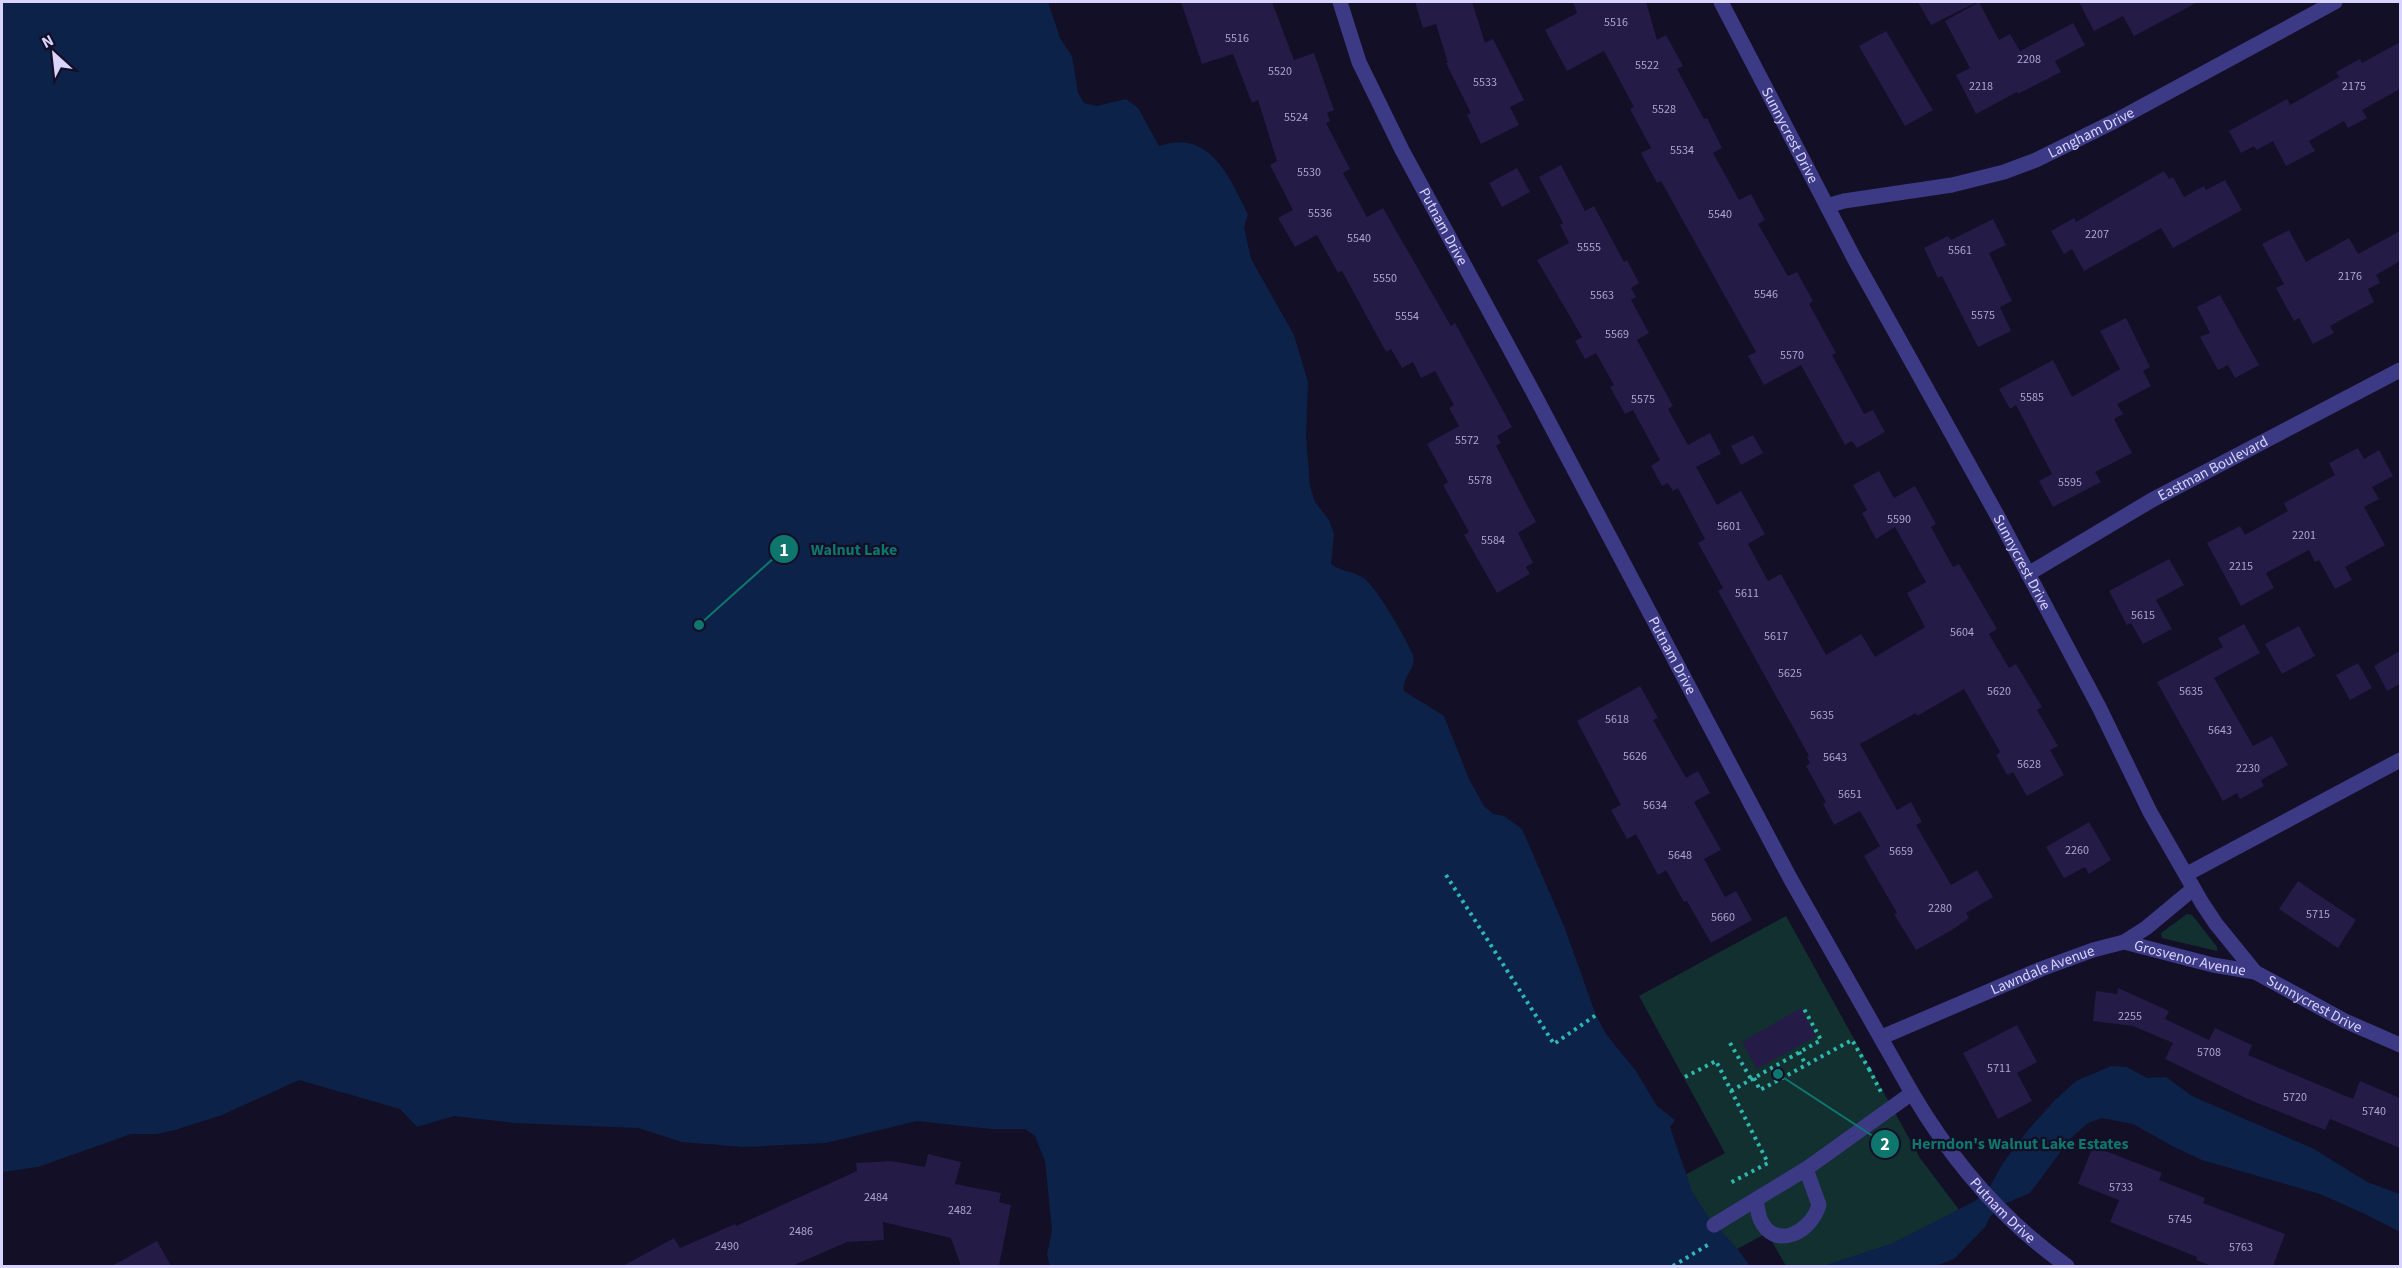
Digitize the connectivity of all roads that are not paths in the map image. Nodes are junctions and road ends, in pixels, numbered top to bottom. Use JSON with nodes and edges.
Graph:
{"nodes":[{"id":1,"x":1340,"y":2,"type":"edge"},
{"id":2,"x":1721,"y":2,"type":"edge"},
{"id":3,"x":2336,"y":2,"type":"edge"},
{"id":4,"x":1827,"y":206,"type":"junction"},
{"id":5,"x":2400,"y":370,"type":"edge"},
{"id":6,"x":2028,"y":574,"type":"junction"},
{"id":7,"x":2400,"y":760,"type":"edge"},
{"id":8,"x":2187,"y":874,"type":"junction"},
{"id":9,"x":2193,"y":890,"type":"junction"},
{"id":10,"x":2124,"y":942,"type":"junction"},
{"id":11,"x":2255,"y":972,"type":"junction"},
{"id":12,"x":1882,"y":1037,"type":"junction"},
{"id":13,"x":2400,"y":1045,"type":"edge"},
{"id":14,"x":1912,"y":1093,"type":"junction"},
{"id":15,"x":1806,"y":1169,"type":"junction"},
{"id":16,"x":1756,"y":1200,"type":"junction"},
{"id":17,"x":1714,"y":1225,"type":"dead end"},
{"id":18,"x":2067,"y":1266,"type":"edge"}],
"edges":[{"from":1,"to":12,"type":"street","name":"Putnam Drive"},
{"from":2,"to":4,"type":"street","name":"Sunnycrest Drive"},
{"from":3,"to":4,"type":"street","name":"Langham Drive"},
{"from":4,"to":6,"type":"street","name":"Sunnycrest Drive"},
{"from":5,"to":6,"type":"street","name":"Eastman Boulevard"},
{"from":6,"to":8,"type":"street","name":"Sunnycrest Drive"},
{"from":7,"to":8,"type":"street"},
{"from":8,"to":9,"type":"street","name":"Sunnycrest Drive"},
{"from":9,"to":10,"type":"street","name":"Lawndale Avenue"},
{"from":9,"to":11,"type":"street","name":"Sunnycrest Drive"},
{"from":10,"to":11,"type":"street","name":"Grosvenor Avenue"},
{"from":10,"to":12,"type":"street","name":"Lawndale Avenue"},
{"from":11,"to":13,"type":"street","name":"Sunnycrest Drive"},
{"from":12,"to":14,"type":"street","name":"Putnam Drive"},
{"from":14,"to":15,"type":"street"},
{"from":14,"to":18,"type":"street","name":"Putnam Drive"},
{"from":15,"to":16,"type":"street"},
{"from":15,"to":16,"type":"street"},
{"from":16,"to":17,"type":"street"}]}
